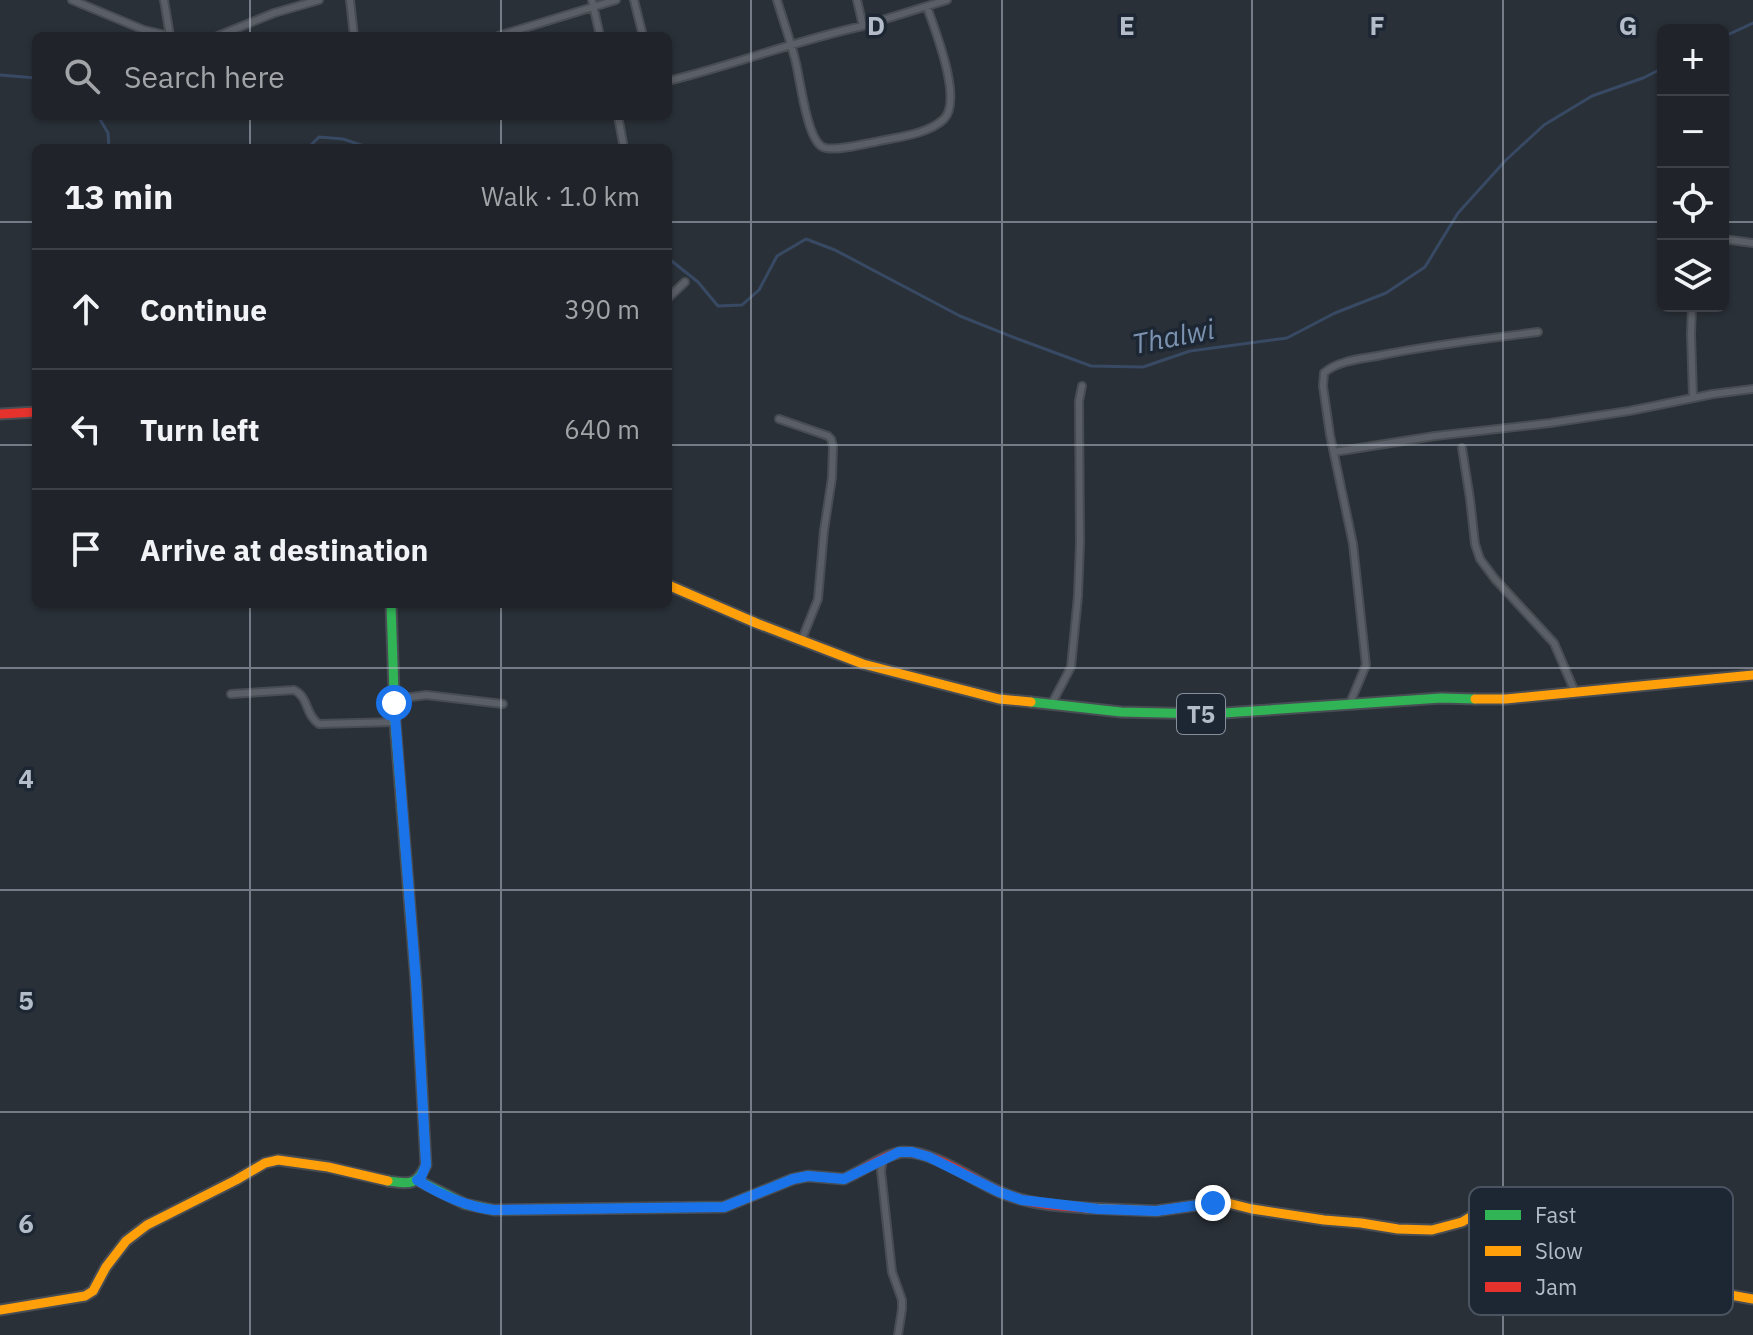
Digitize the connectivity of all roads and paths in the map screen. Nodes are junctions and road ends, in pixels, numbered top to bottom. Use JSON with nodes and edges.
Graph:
{"nodes":[{"id":1,"x":72,"y":0,"type":"edge"},
{"id":2,"x":164,"y":0,"type":"edge"},
{"id":3,"x":319,"y":0,"type":"edge"},
{"id":4,"x":350,"y":0,"type":"edge"},
{"id":5,"x":616,"y":0,"type":"edge"},
{"id":6,"x":634,"y":0,"type":"edge"},
{"id":7,"x":777,"y":0,"type":"edge"},
{"id":8,"x":857,"y":0,"type":"edge"},
{"id":9,"x":947,"y":0,"type":"edge"},
{"id":10,"x":592,"y":3,"type":"edge"},
{"id":11,"x":927,"y":7,"type":"junction"},
{"id":12,"x":863,"y":26,"type":"junction"},
{"id":13,"x":153,"y":32,"type":"edge"},
{"id":14,"x":169,"y":32,"type":"edge"},
{"id":15,"x":228,"y":32,"type":"edge"},
{"id":16,"x":354,"y":32,"type":"edge"},
{"id":17,"x":509,"y":32,"type":"edge"},
{"id":18,"x":599,"y":32,"type":"edge"},
{"id":19,"x":642,"y":32,"type":"edge"},
{"id":20,"x":791,"y":44,"type":"junction"},
{"id":21,"x":672,"y":80,"type":"edge"},
{"id":22,"x":619,"y":120,"type":"edge"},
{"id":23,"x":623,"y":143,"type":"dead end"},
{"id":24,"x":1729,"y":240,"type":"edge"},
{"id":25,"x":1753,"y":243,"type":"edge"},
{"id":26,"x":685,"y":282,"type":"dead end"},
{"id":27,"x":672,"y":294,"type":"edge"},
{"id":28,"x":1692,"y":312,"type":"edge"},
{"id":29,"x":1538,"y":332,"type":"dead end"},
{"id":30,"x":1082,"y":386,"type":"dead end"},
{"id":31,"x":1753,"y":389,"type":"edge"},
{"id":32,"x":1693,"y":397,"type":"junction"},
{"id":33,"x":32,"y":412,"type":"edge"},
{"id":34,"x":0,"y":414,"type":"edge"},
{"id":35,"x":779,"y":419,"type":"dead end"},
{"id":36,"x":1462,"y":448,"type":"dead end"},
{"id":37,"x":1334,"y":452,"type":"junction"},
{"id":38,"x":672,"y":587,"type":"edge"},
{"id":39,"x":391,"y":608,"type":"edge"},
{"id":40,"x":802,"y":639,"type":"junction"},
{"id":41,"x":1753,"y":675,"type":"edge"},
{"id":42,"x":1575,"y":692,"type":"junction"},
{"id":43,"x":231,"y":694,"type":"dead end"},
{"id":44,"x":394,"y":703,"type":"junction"},
{"id":45,"x":1350,"y":703,"type":"junction"},
{"id":46,"x":503,"y":704,"type":"dead end"},
{"id":47,"x":1051,"y":705,"type":"junction"},
{"id":48,"x":395,"y":722,"type":"junction"},
{"id":49,"x":883,"y":1159,"type":"junction"},
{"id":50,"x":417,"y":1180,"type":"junction"},
{"id":51,"x":1469,"y":1218,"type":"edge"},
{"id":52,"x":1733,"y":1295,"type":"edge"},
{"id":53,"x":1753,"y":1299,"type":"edge"},
{"id":54,"x":0,"y":1310,"type":"edge"},
{"id":55,"x":898,"y":1335,"type":"edge"}],
"edges":[{"from":1,"to":13,"type":"street"},
{"from":2,"to":14,"type":"street"},
{"from":3,"to":15,"type":"street"},
{"from":4,"to":16,"type":"street"},
{"from":5,"to":10,"type":"street"},
{"from":6,"to":19,"type":"street"},
{"from":7,"to":20,"type":"street"},
{"from":8,"to":12,"type":"street"},
{"from":9,"to":11,"type":"street"},
{"from":10,"to":17,"type":"street"},
{"from":10,"to":18,"type":"street"},
{"from":11,"to":12,"type":"street"},
{"from":11,"to":20,"type":"street"},
{"from":12,"to":20,"type":"street"},
{"from":20,"to":21,"type":"street"},
{"from":22,"to":23,"type":"street"},
{"from":24,"to":25,"type":"street"},
{"from":26,"to":27,"type":"street"},
{"from":28,"to":32,"type":"street"},
{"from":29,"to":37,"type":"street"},
{"from":30,"to":47,"type":"street"},
{"from":31,"to":32,"type":"street"},
{"from":32,"to":37,"type":"street"},
{"from":33,"to":34,"type":"main road"},
{"from":35,"to":40,"type":"street"},
{"from":36,"to":42,"type":"street"},
{"from":37,"to":45,"type":"street"},
{"from":38,"to":40,"type":"main road","number":"T5"},
{"from":39,"to":44,"type":"main road"},
{"from":40,"to":47,"type":"main road","number":"T5"},
{"from":41,"to":42,"type":"main road","number":"T5"},
{"from":42,"to":45,"type":"main road","number":"T5"},
{"from":43,"to":48,"type":"street"},
{"from":44,"to":46,"type":"street"},
{"from":44,"to":48,"type":"main road"},
{"from":45,"to":47,"type":"main road","number":"T5"},
{"from":48,"to":50,"type":"main road"},
{"from":49,"to":50,"type":"main road"},
{"from":49,"to":51,"type":"main road"},
{"from":49,"to":55,"type":"street"},
{"from":50,"to":54,"type":"main road"},
{"from":52,"to":53,"type":"main road"}]}
